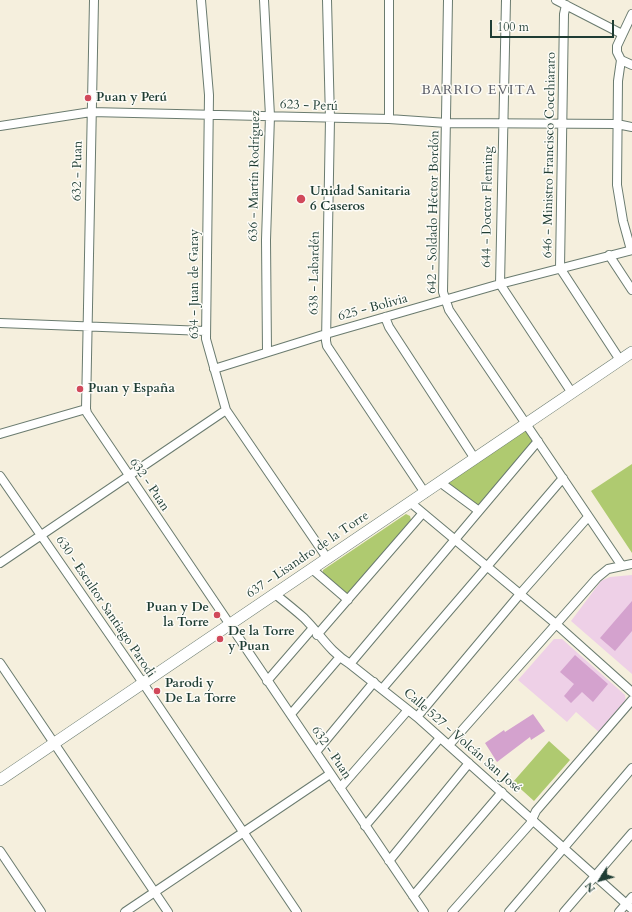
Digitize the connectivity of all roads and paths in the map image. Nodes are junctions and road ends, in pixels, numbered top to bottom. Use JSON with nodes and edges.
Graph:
{"nodes":[{"id":1,"x":94,"y":0,"type":"edge"},
{"id":2,"x":201,"y":0,"type":"edge"},
{"id":3,"x":264,"y":0,"type":"edge"},
{"id":4,"x":327,"y":0,"type":"edge"},
{"id":5,"x":389,"y":0,"type":"edge"},
{"id":6,"x":448,"y":0,"type":"edge"},
{"id":7,"x":506,"y":0,"type":"edge"},
{"id":8,"x":556,"y":0,"type":"edge"},
{"id":9,"x":566,"y":5,"type":"junction"},
{"id":10,"x":632,"y":14,"type":"edge"},
{"id":11,"x":622,"y":34,"type":"junction"},
{"id":12,"x":621,"y":60,"type":"junction"},
{"id":13,"x":632,"y":65,"type":"edge"},
{"id":14,"x":91,"y":112,"type":"junction"},
{"id":15,"x":209,"y":114,"type":"junction"},
{"id":16,"x":270,"y":116,"type":"junction"},
{"id":17,"x":330,"y":119,"type":"junction"},
{"id":18,"x":388,"y":119,"type":"junction"},
{"id":19,"x":447,"y":123,"type":"junction"},
{"id":20,"x":502,"y":124,"type":"junction"},
{"id":21,"x":561,"y":124,"type":"junction"},
{"id":22,"x":617,"y":124,"type":"junction"},
{"id":23,"x":0,"y":126,"type":"edge"},
{"id":24,"x":632,"y":127,"type":"edge"},
{"id":25,"x":632,"y":250,"type":"edge"},
{"id":26,"x":609,"y":255,"type":"junction"},
{"id":27,"x":560,"y":268,"type":"junction"},
{"id":28,"x":500,"y":284,"type":"junction"},
{"id":29,"x":632,"y":290,"type":"edge"},
{"id":30,"x":445,"y":301,"type":"junction"},
{"id":31,"x":385,"y":317,"type":"junction"},
{"id":32,"x":0,"y":323,"type":"edge"},
{"id":33,"x":87,"y":326,"type":"junction"},
{"id":34,"x":205,"y":331,"type":"junction"},
{"id":35,"x":326,"y":334,"type":"junction"},
{"id":36,"x":267,"y":352,"type":"junction"},
{"id":37,"x":632,"y":352,"type":"edge"},
{"id":38,"x":620,"y":360,"type":"junction"},
{"id":39,"x":214,"y":368,"type":"junction"},
{"id":40,"x":572,"y":393,"type":"junction"},
{"id":41,"x":86,"y":409,"type":"junction"},
{"id":42,"x":226,"y":410,"type":"junction"},
{"id":43,"x":526,"y":424,"type":"junction"},
{"id":44,"x":0,"y":434,"type":"edge"},
{"id":45,"x":538,"y":441,"type":"junction"},
{"id":46,"x":475,"y":459,"type":"junction"},
{"id":47,"x":0,"y":476,"type":"edge"},
{"id":48,"x":129,"y":477,"type":"junction"},
{"id":49,"x":563,"y":478,"type":"junction"},
{"id":50,"x":441,"y":483,"type":"junction"},
{"id":51,"x":425,"y":493,"type":"junction"},
{"id":52,"x":410,"y":503,"type":"junction"},
{"id":53,"x":479,"y":511,"type":"junction"},
{"id":54,"x":422,"y":514,"type":"junction"},
{"id":55,"x":588,"y":517,"type":"junction"},
{"id":56,"x":41,"y":536,"type":"junction"},
{"id":57,"x":453,"y":540,"type":"junction"},
{"id":58,"x":328,"y":558,"type":"junction"},
{"id":59,"x":0,"y":563,"type":"edge"},
{"id":60,"x":632,"y":564,"type":"edge"},
{"id":61,"x":622,"y":566,"type":"junction"},
{"id":62,"x":485,"y":567,"type":"junction"},
{"id":63,"x":312,"y":569,"type":"junction"},
{"id":64,"x":275,"y":594,"type":"junction"},
{"id":65,"x":520,"y":594,"type":"junction"},
{"id":66,"x":348,"y":600,"type":"junction"},
{"id":67,"x":556,"y":624,"type":"junction"},
{"id":68,"x":229,"y":625,"type":"junction"},
{"id":69,"x":315,"y":632,"type":"junction"},
{"id":70,"x":339,"y":658,"type":"junction"},
{"id":71,"x":0,"y":663,"type":"edge"},
{"id":72,"x":350,"y":664,"type":"junction"},
{"id":73,"x":267,"y":681,"type":"junction"},
{"id":74,"x":374,"y":682,"type":"junction"},
{"id":75,"x":143,"y":683,"type":"junction"},
{"id":76,"x":382,"y":689,"type":"junction"},
{"id":77,"x":632,"y":692,"type":"edge"},
{"id":78,"x":632,"y":700,"type":"edge"},
{"id":79,"x":408,"y":710,"type":"junction"},
{"id":80,"x":291,"y":714,"type":"junction"},
{"id":81,"x":417,"y":717,"type":"junction"},
{"id":82,"x":440,"y":738,"type":"junction"},
{"id":83,"x":54,"y":744,"type":"junction"},
{"id":84,"x":449,"y":745,"type":"junction"},
{"id":85,"x":316,"y":752,"type":"junction"},
{"id":86,"x":469,"y":763,"type":"junction"},
{"id":87,"x":632,"y":768,"type":"edge"},
{"id":88,"x":330,"y":774,"type":"junction"},
{"id":89,"x":0,"y":780,"type":"edge"},
{"id":90,"x":340,"y":788,"type":"junction"},
{"id":91,"x":502,"y":792,"type":"junction"},
{"id":92,"x":533,"y":819,"type":"junction"},
{"id":93,"x":366,"y":826,"type":"junction"},
{"id":94,"x":244,"y":832,"type":"junction"},
{"id":95,"x":632,"y":833,"type":"edge"},
{"id":96,"x":564,"y":848,"type":"junction"},
{"id":97,"x":0,"y":852,"type":"edge"},
{"id":98,"x":388,"y":861,"type":"junction"},
{"id":99,"x":595,"y":875,"type":"junction"},
{"id":100,"x":154,"y":893,"type":"junction"},
{"id":101,"x":413,"y":896,"type":"junction"},
{"id":102,"x":632,"y":897,"type":"edge"},
{"id":103,"x":629,"y":907,"type":"edge"},
{"id":104,"x":41,"y":912,"type":"edge"},
{"id":105,"x":125,"y":912,"type":"edge"},
{"id":106,"x":168,"y":912,"type":"edge"},
{"id":107,"x":296,"y":912,"type":"edge"},
{"id":108,"x":424,"y":912,"type":"edge"},
{"id":109,"x":452,"y":912,"type":"edge"},
{"id":110,"x":509,"y":912,"type":"edge"},
{"id":111,"x":564,"y":912,"type":"edge"},
{"id":112,"x":619,"y":912,"type":"edge"}],
"edges":[{"from":1,"to":14,"type":"street","name":"632 - Puan"},
{"from":2,"to":15,"type":"street","name":"634 - Juan de Garay"},
{"from":3,"to":16,"type":"street","name":"636 - Martín Rodríguez"},
{"from":4,"to":17,"type":"street","name":"638 - Labardén"},
{"from":5,"to":18,"type":"street"},
{"from":6,"to":19,"type":"street","name":"642 - Soldado Héctor Bordón"},
{"from":7,"to":20,"type":"street","name":"644 - Doctor Fleming"},
{"from":8,"to":9,"type":"street"},
{"from":9,"to":11,"type":"street"},
{"from":9,"to":21,"type":"street","name":"646 - Ministro Francisco Cocchiararo"},
{"from":10,"to":11,"type":"street"},
{"from":11,"to":12,"type":"street"},
{"from":12,"to":13,"type":"street"},
{"from":12,"to":22,"type":"street"},
{"from":14,"to":15,"type":"street","name":"623 - Perú"},
{"from":14,"to":23,"type":"street","name":"623 - Perú"},
{"from":14,"to":33,"type":"street","name":"632 - Puan"},
{"from":15,"to":16,"type":"street","name":"623 - Perú"},
{"from":15,"to":34,"type":"street","name":"634 - Juan de Garay"},
{"from":16,"to":17,"type":"street","name":"623 - Perú"},
{"from":16,"to":36,"type":"street","name":"636 - Martín Rodríguez"},
{"from":17,"to":18,"type":"street","name":"623 - Perú"},
{"from":17,"to":35,"type":"street","name":"638 - Labardén"},
{"from":18,"to":19,"type":"street","name":"623 - Perú"},
{"from":19,"to":20,"type":"street","name":"623 - Perú"},
{"from":19,"to":30,"type":"street","name":"642 - Soldado Héctor Bordón"},
{"from":20,"to":21,"type":"street","name":"623 - Perú"},
{"from":20,"to":28,"type":"street","name":"644 - Doctor Fleming"},
{"from":21,"to":22,"type":"street","name":"623 - Perú"},
{"from":21,"to":27,"type":"street","name":"646 - Ministro Francisco Cocchiararo"},
{"from":22,"to":24,"type":"street","name":"623 - Perú"},
{"from":22,"to":25,"type":"street"},
{"from":25,"to":26,"type":"street","name":"625 - Bolivia"},
{"from":26,"to":27,"type":"street","name":"625 - Bolivia"},
{"from":26,"to":29,"type":"street"},
{"from":27,"to":28,"type":"street","name":"625 - Bolivia"},
{"from":27,"to":38,"type":"street","name":"646 - Ministro Francisco Cocchiararo"},
{"from":28,"to":30,"type":"street","name":"625 - Bolivia"},
{"from":28,"to":40,"type":"street","name":"644 - Doctor Fleming"},
{"from":30,"to":31,"type":"street","name":"625 - Bolivia"},
{"from":30,"to":43,"type":"street","name":"642 - Soldado Héctor Bordón"},
{"from":31,"to":35,"type":"street","name":"625 - Bolivia"},
{"from":31,"to":46,"type":"street"},
{"from":32,"to":33,"type":"street"},
{"from":33,"to":34,"type":"street"},
{"from":33,"to":41,"type":"street","name":"632 - Puan"},
{"from":34,"to":39,"type":"street","name":"634 - Juan de Garay"},
{"from":35,"to":36,"type":"street","name":"625 - Bolivia"},
{"from":35,"to":51,"type":"street","name":"638 - Labardén"},
{"from":36,"to":39,"type":"street","name":"625 - Bolivia"},
{"from":37,"to":38,"type":"street","name":"637 - Lisandro de la Torre"},
{"from":38,"to":40,"type":"street","name":"637 - Lisandro de la Torre"},
{"from":39,"to":42,"type":"street","name":"634 - Juan de Garay"},
{"from":40,"to":43,"type":"street","name":"637 - Lisandro de la Torre"},
{"from":41,"to":44,"type":"street"},
{"from":41,"to":48,"type":"street","name":"632 - Puan"},
{"from":42,"to":48,"type":"street"},
{"from":42,"to":58,"type":"street","name":"634 - Juan de Garay"},
{"from":43,"to":45,"type":"street","name":"642 - Soldado Héctor Bordón"},
{"from":43,"to":46,"type":"street","name":"637 - Lisandro de la Torre"},
{"from":45,"to":49,"type":"street","name":"642 - Soldado Héctor Bordón"},
{"from":45,"to":53,"type":"street"},
{"from":46,"to":50,"type":"street","name":"637 - Lisandro de la Torre"},
{"from":47,"to":56,"type":"street","name":"630 - Escultor Santiago Parodi"},
{"from":48,"to":56,"type":"street"},
{"from":48,"to":68,"type":"street","name":"632 - Puan"},
{"from":49,"to":55,"type":"street","name":"642 - Soldado Héctor Bordón"},
{"from":49,"to":62,"type":"street"},
{"from":50,"to":51,"type":"street","name":"637 - Lisandro de la Torre"},
{"from":50,"to":53,"type":"street"},
{"from":51,"to":52,"type":"street","name":"637 - Lisandro de la Torre"},
{"from":52,"to":54,"type":"street"},
{"from":52,"to":58,"type":"street","name":"637 - Lisandro de la Torre"},
{"from":53,"to":57,"type":"street"},
{"from":54,"to":57,"type":"street"},
{"from":54,"to":66,"type":"street"},
{"from":55,"to":61,"type":"street","name":"642 - Soldado Héctor Bordón"},
{"from":55,"to":65,"type":"street"},
{"from":56,"to":59,"type":"street"},
{"from":56,"to":75,"type":"street","name":"630 - Escultor Santiago Parodi"},
{"from":57,"to":62,"type":"street"},
{"from":57,"to":72,"type":"street"},
{"from":58,"to":63,"type":"street","name":"637 - Lisandro de la Torre"},
{"from":60,"to":61,"type":"street"},
{"from":61,"to":67,"type":"street"},
{"from":62,"to":65,"type":"street"},
{"from":62,"to":76,"type":"street"},
{"from":63,"to":64,"type":"street","name":"637 - Lisandro de la Torre"},
{"from":63,"to":66,"type":"street"},
{"from":64,"to":68,"type":"street","name":"637 - Lisandro de la Torre"},
{"from":64,"to":69,"type":"street","name":"Calle 527 - Volcán San José"},
{"from":65,"to":67,"type":"street"},
{"from":65,"to":81,"type":"street"},
{"from":66,"to":69,"type":"street"},
{"from":67,"to":77,"type":"street"},
{"from":67,"to":84,"type":"street"},
{"from":68,"to":73,"type":"street","name":"632 - Puan"},
{"from":68,"to":75,"type":"street","name":"637 - Lisandro de la Torre"},
{"from":69,"to":70,"type":"street","name":"Calle 527 - Volcán San José"},
{"from":69,"to":73,"type":"street"},
{"from":70,"to":72,"type":"street","name":"Calle 527 - Volcán San José"},
{"from":70,"to":80,"type":"street"},
{"from":71,"to":83,"type":"street"},
{"from":72,"to":74,"type":"street","name":"Calle 527 - Volcán San José"},
{"from":73,"to":80,"type":"street","name":"632 - Puan"},
{"from":74,"to":76,"type":"street","name":"Calle 527 - Volcán San José"},
{"from":74,"to":85,"type":"street"},
{"from":75,"to":83,"type":"street","name":"637 - Lisandro de la Torre"},
{"from":75,"to":94,"type":"street","name":"630 - Escultor Santiago Parodi"},
{"from":76,"to":79,"type":"street","name":"Calle 527 - Volcán San José"},
{"from":78,"to":92,"type":"street"},
{"from":79,"to":81,"type":"street","name":"Calle 527 - Volcán San José"},
{"from":79,"to":90,"type":"street"},
{"from":80,"to":85,"type":"street","name":"632 - Puan"},
{"from":81,"to":82,"type":"street","name":"Calle 527 - Volcán San José"},
{"from":82,"to":84,"type":"street","name":"Calle 527 - Volcán San José"},
{"from":82,"to":93,"type":"street"},
{"from":83,"to":89,"type":"street","name":"637 - Lisandro de la Torre"},
{"from":83,"to":100,"type":"street"},
{"from":84,"to":86,"type":"street","name":"Calle 527 - Volcán San José"},
{"from":85,"to":88,"type":"street","name":"632 - Puan"},
{"from":86,"to":91,"type":"street","name":"Calle 527 - Volcán San José"},
{"from":86,"to":98,"type":"street"},
{"from":87,"to":96,"type":"street"},
{"from":88,"to":90,"type":"street","name":"632 - Puan"},
{"from":88,"to":94,"type":"street"},
{"from":90,"to":93,"type":"street","name":"632 - Puan"},
{"from":91,"to":92,"type":"street","name":"Calle 527 - Volcán San José"},
{"from":91,"to":101,"type":"street"},
{"from":92,"to":96,"type":"street","name":"Calle 527 - Volcán San José"},
{"from":92,"to":109,"type":"street"},
{"from":93,"to":98,"type":"street","name":"632 - Puan"},
{"from":94,"to":100,"type":"street"},
{"from":94,"to":107,"type":"street","name":"630 - Escultor Santiago Parodi"},
{"from":95,"to":99,"type":"street"},
{"from":96,"to":99,"type":"street","name":"Calle 527 - Volcán San José"},
{"from":96,"to":110,"type":"street"},
{"from":97,"to":104,"type":"street"},
{"from":98,"to":101,"type":"street","name":"632 - Puan"},
{"from":99,"to":103,"type":"street","name":"Calle 527 - Volcán San José"},
{"from":99,"to":111,"type":"street"},
{"from":100,"to":105,"type":"street"},
{"from":100,"to":106,"type":"street"},
{"from":101,"to":108,"type":"street","name":"632 - Puan"},
{"from":102,"to":103,"type":"street"},
{"from":103,"to":112,"type":"street"}]}
